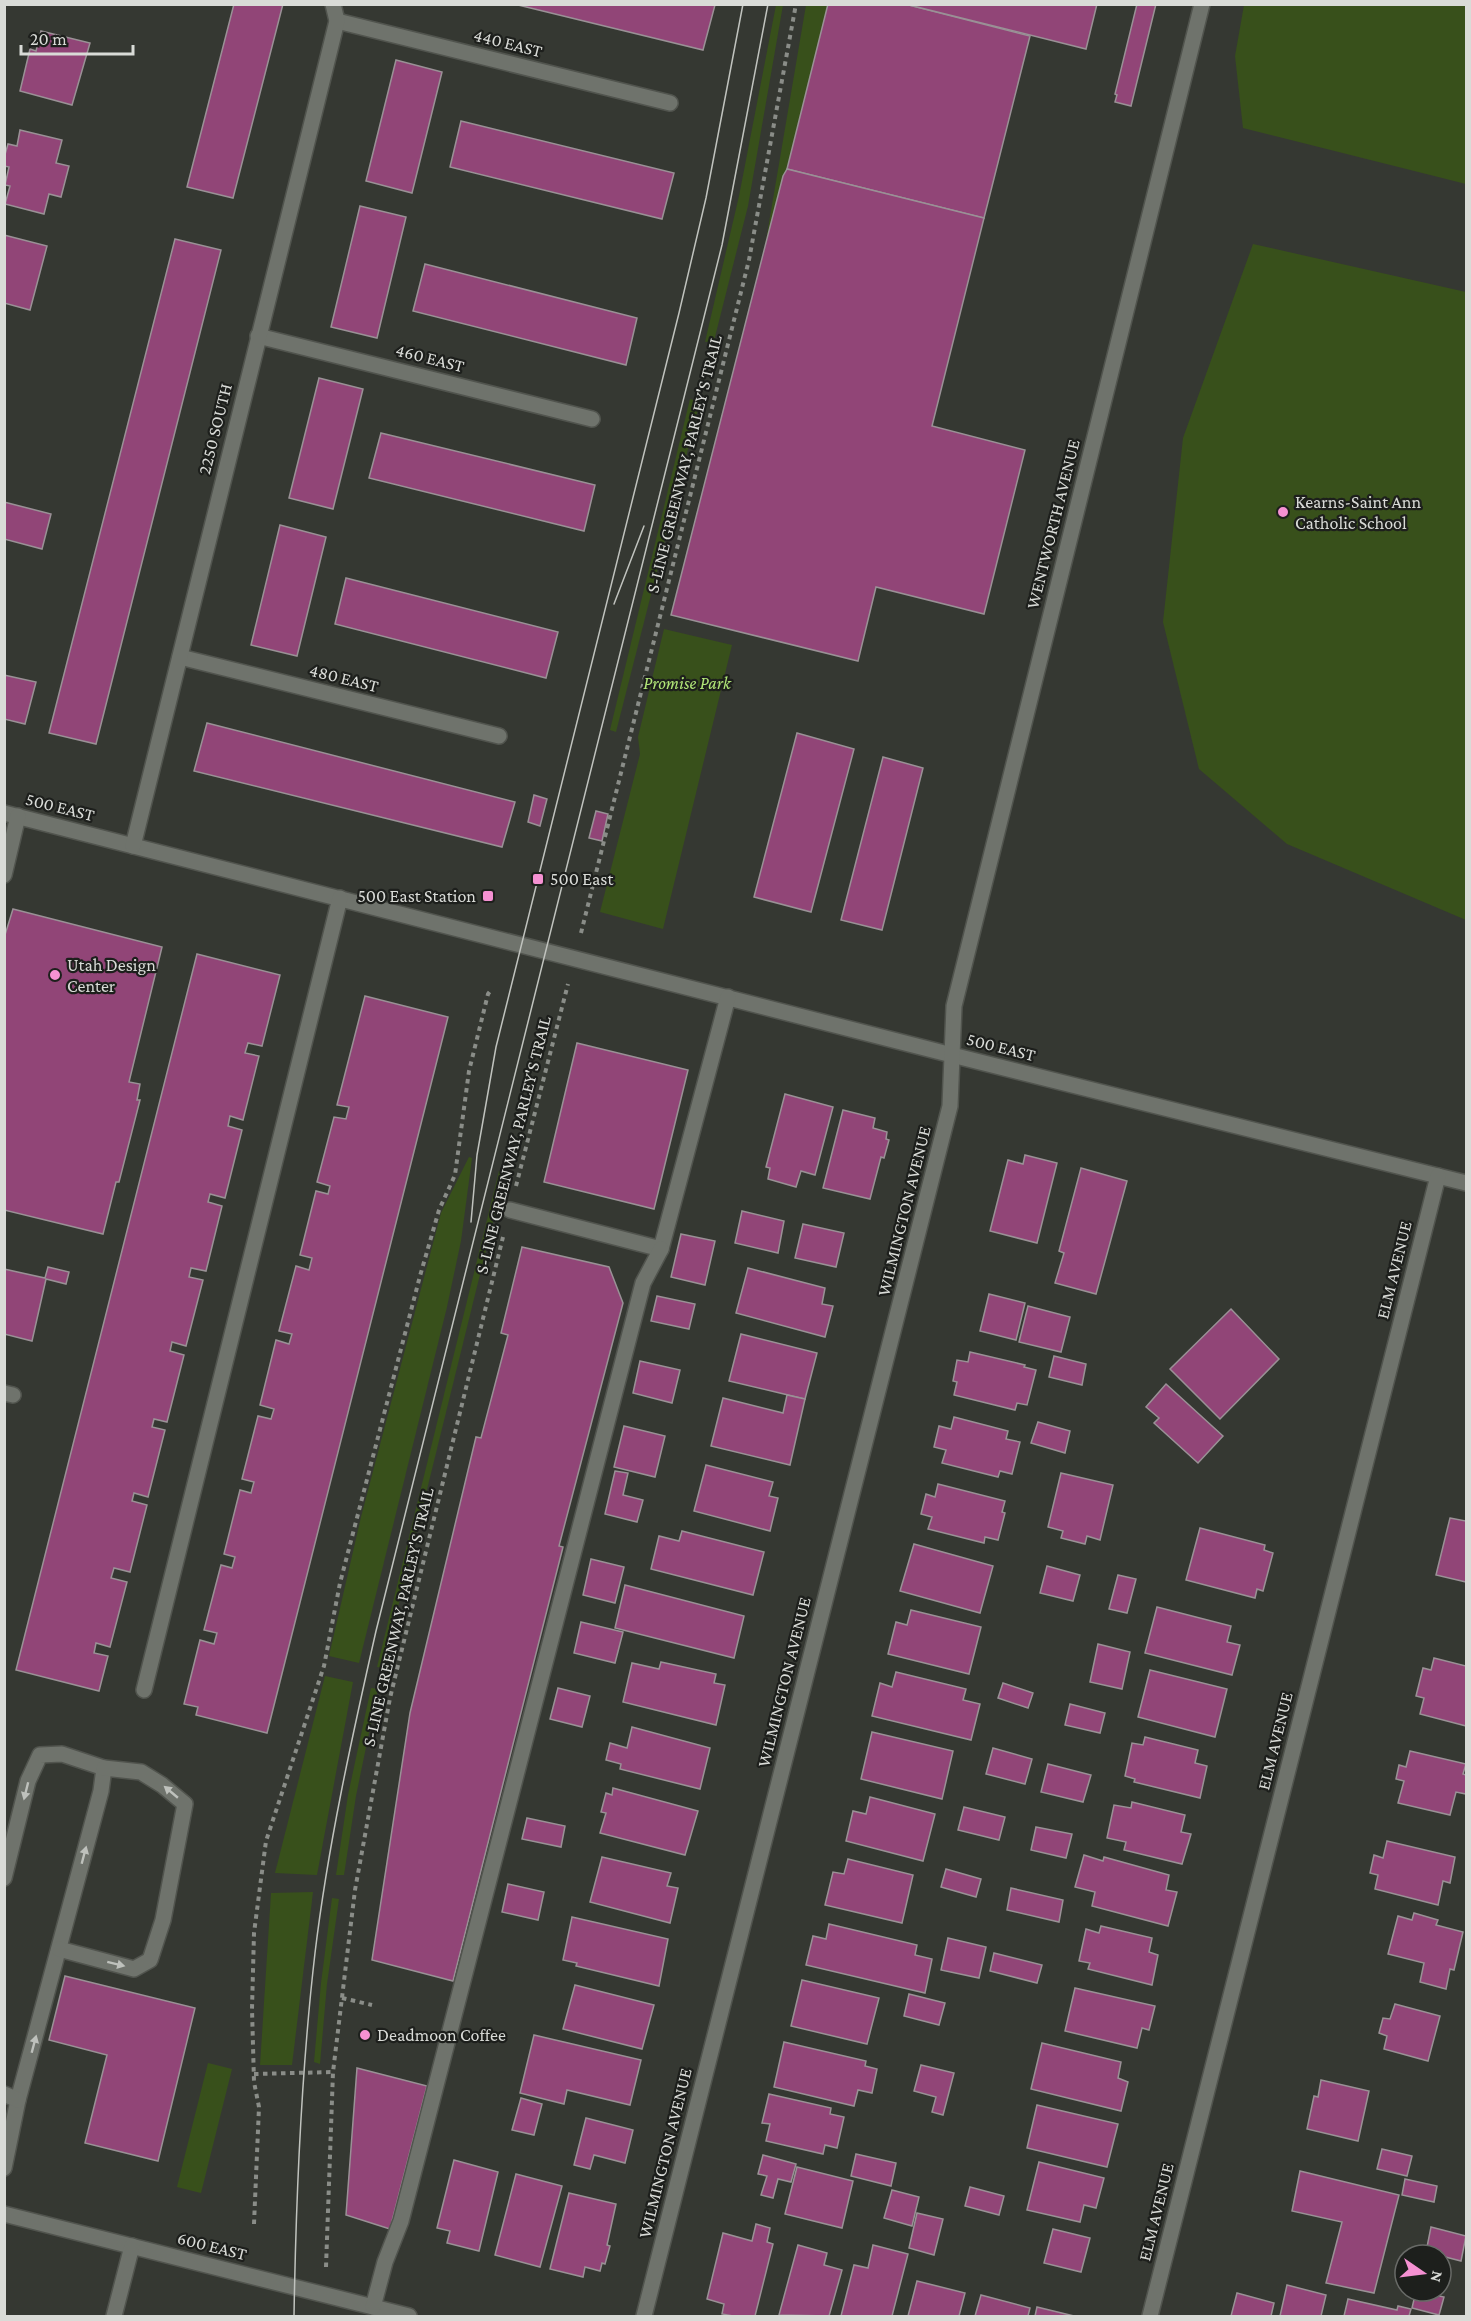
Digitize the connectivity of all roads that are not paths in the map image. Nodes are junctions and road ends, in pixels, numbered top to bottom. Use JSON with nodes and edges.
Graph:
{"nodes":[{"id":1,"x":333,"y":4,"type":"edge"},
{"id":2,"x":1202,"y":4,"type":"edge"},
{"id":3,"x":337,"y":21,"type":"junction"},
{"id":4,"x":670,"y":103,"type":"dead end"},
{"id":5,"x":258,"y":336,"type":"junction"},
{"id":6,"x":592,"y":419,"type":"dead end"},
{"id":7,"x":180,"y":657,"type":"junction"},
{"id":8,"x":499,"y":736,"type":"dead end"},
{"id":9,"x":11,"y":815,"type":"edge"},
{"id":10,"x":133,"y":846,"type":"junction"},
{"id":11,"x":4,"y":875,"type":"edge"},
{"id":12,"x":340,"y":898,"type":"junction"},
{"id":13,"x":728,"y":997,"type":"junction"},
{"id":14,"x":952,"y":1055,"type":"junction"},
{"id":15,"x":1438,"y":1176,"type":"junction"},
{"id":16,"x":1467,"y":1183,"type":"edge"},
{"id":17,"x":510,"y":1210,"type":"road end"},
{"id":18,"x":661,"y":1249,"type":"junction"},
{"id":19,"x":144,"y":1690,"type":"dead end"},
{"id":20,"x":104,"y":1768,"type":"junction"},
{"id":21,"x":4,"y":1878,"type":"edge"},
{"id":22,"x":59,"y":1950,"type":"junction"},
{"id":23,"x":11,"y":2097,"type":"edge"},
{"id":24,"x":4,"y":2168,"type":"edge"},
{"id":25,"x":4,"y":2214,"type":"edge"},
{"id":26,"x":132,"y":2246,"type":"junction"},
{"id":27,"x":373,"y":2307,"type":"junction"},
{"id":28,"x":114,"y":2316,"type":"edge"},
{"id":29,"x":409,"y":2316,"type":"edge"},
{"id":30,"x":644,"y":2316,"type":"edge"},
{"id":31,"x":1150,"y":2316,"type":"edge"}],
"edges":[{"from":1,"to":3,"type":"street"},
{"from":2,"to":14,"type":"street","name":"WENTWORTH AVENUE"},
{"from":3,"to":4,"type":"street","name":"440 EAST"},
{"from":3,"to":5,"type":"street","name":"2250 SOUTH"},
{"from":5,"to":6,"type":"street","name":"460 EAST"},
{"from":5,"to":7,"type":"street","name":"2250 SOUTH"},
{"from":7,"to":8,"type":"street","name":"480 EAST"},
{"from":7,"to":10,"type":"street","name":"2250 SOUTH"},
{"from":9,"to":10,"type":"street","name":"500 EAST"},
{"from":9,"to":11,"type":"street"},
{"from":10,"to":12,"type":"street","name":"500 EAST"},
{"from":12,"to":13,"type":"street","name":"500 EAST"},
{"from":12,"to":19,"type":"street"},
{"from":13,"to":14,"type":"street","name":"500 EAST"},
{"from":13,"to":18,"type":"street"},
{"from":14,"to":15,"type":"street","name":"500 EAST"},
{"from":14,"to":30,"type":"street","name":"WILMINGTON AVENUE"},
{"from":15,"to":16,"type":"street","name":"500 EAST"},
{"from":15,"to":31,"type":"street","name":"ELM AVENUE"},
{"from":17,"to":18,"type":"street"},
{"from":18,"to":27,"type":"street"},
{"from":20,"to":21,"type":"street","one_way":true},
{"from":22,"to":20,"type":"street","one_way":true},
{"from":22,"to":20,"type":"street","one_way":true},
{"from":23,"to":22,"type":"street","one_way":true},
{"from":23,"to":24,"type":"street"},
{"from":25,"to":26,"type":"street","name":"600 EAST"},
{"from":26,"to":27,"type":"street","name":"600 EAST"},
{"from":26,"to":28,"type":"street"},
{"from":27,"to":29,"type":"street","name":"600 EAST"}]}
